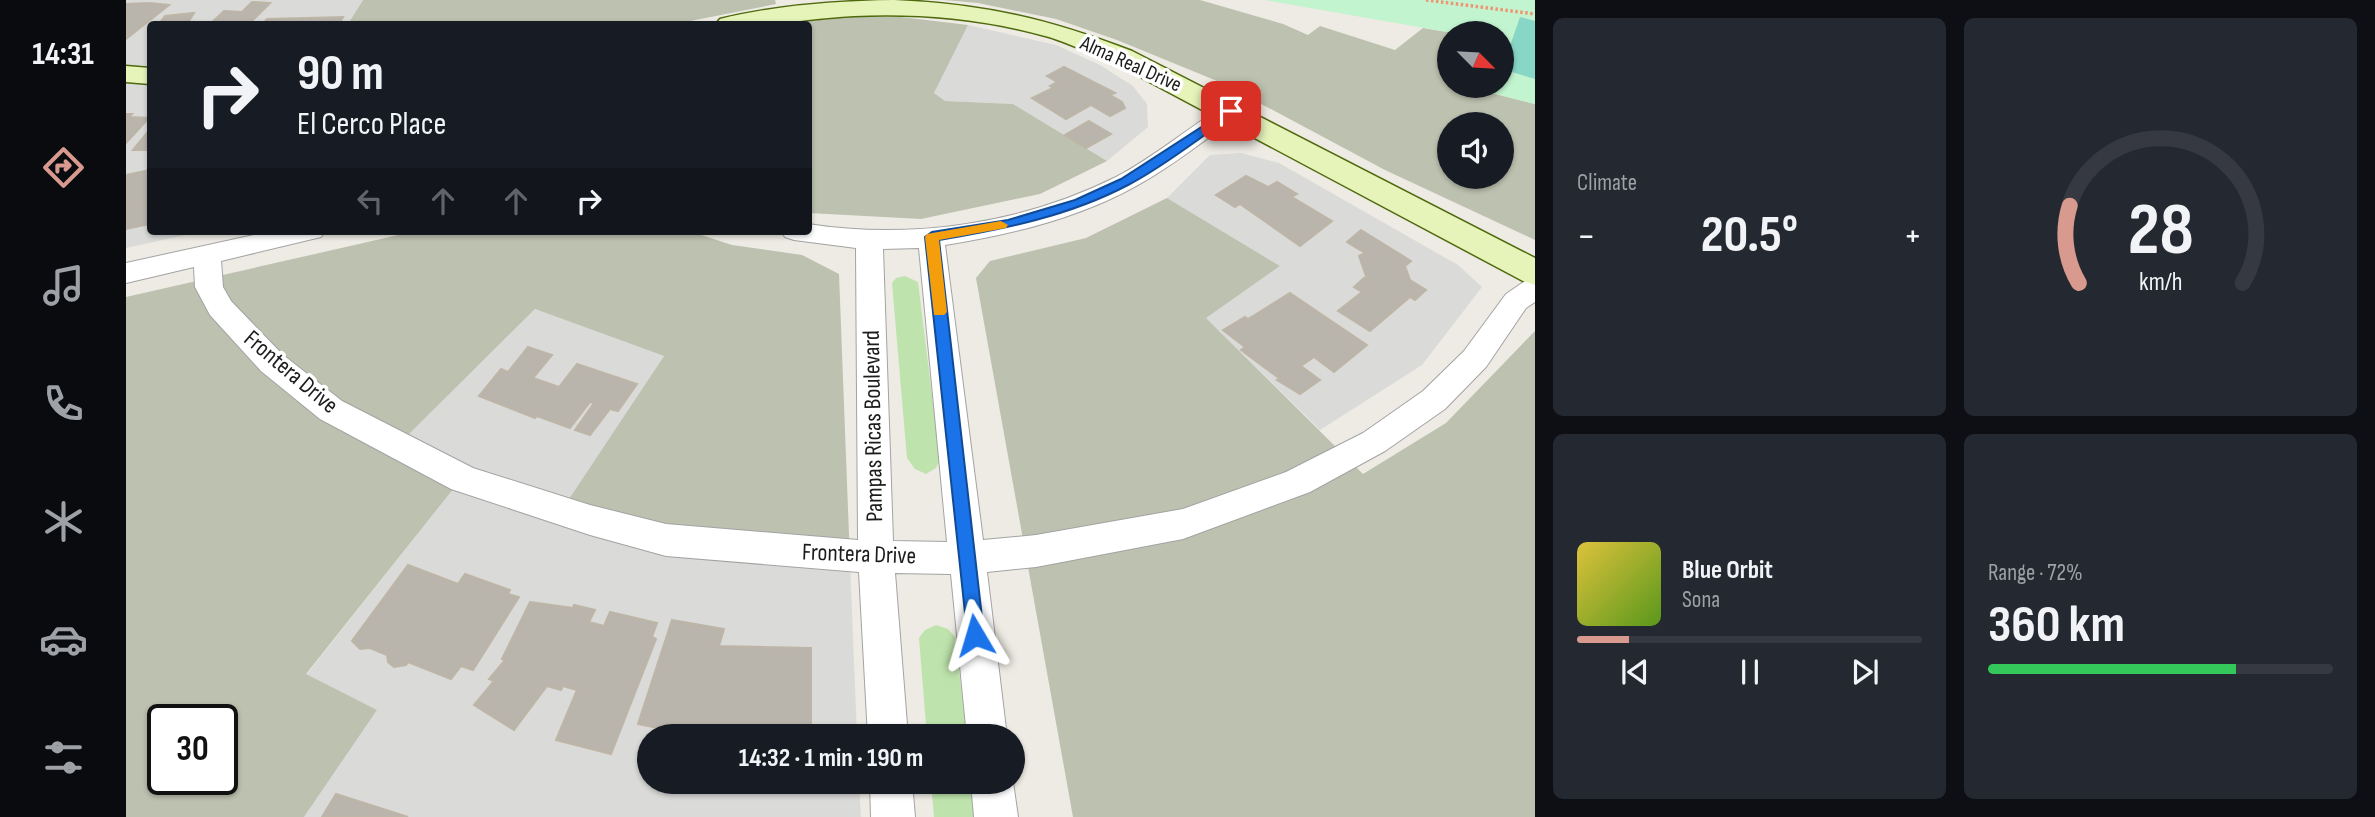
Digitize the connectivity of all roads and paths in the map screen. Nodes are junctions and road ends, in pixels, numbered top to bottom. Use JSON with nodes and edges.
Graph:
{"nodes":[{"id":1,"x":1426,"y":0,"type":"edge"},
{"id":2,"x":1535,"y":14,"type":"edge"},
{"id":3,"x":744,"y":21,"type":"edge"},
{"id":4,"x":126,"y":74,"type":"edge"},
{"id":5,"x":147,"y":76,"type":"edge"},
{"id":6,"x":1231,"y":111,"type":"junction"},
{"id":7,"x":812,"y":233,"type":"edge"},
{"id":8,"x":294,"y":235,"type":"edge"},
{"id":9,"x":932,"y":237,"type":"junction"},
{"id":10,"x":869,"y":240,"type":"junction"},
{"id":11,"x":207,"y":255,"type":"junction"},
{"id":12,"x":126,"y":273,"type":"edge"},
{"id":13,"x":1535,"y":273,"type":"edge"},
{"id":14,"x":1535,"y":288,"type":"edge"},
{"id":15,"x":876,"y":556,"type":"junction"},
{"id":16,"x":966,"y":558,"type":"junction"},
{"id":17,"x":887,"y":724,"type":"edge"},
{"id":18,"x":985,"y":724,"type":"edge"},
{"id":19,"x":892,"y":794,"type":"edge"},
{"id":20,"x":993,"y":794,"type":"edge"},
{"id":21,"x":893,"y":817,"type":"edge"},
{"id":22,"x":996,"y":817,"type":"edge"}],
"edges":[{"from":1,"to":2,"type":"path"},
{"from":3,"to":6,"type":"street","name":"Alma Real Drive"},
{"from":4,"to":5,"type":"street"},
{"from":6,"to":9,"type":"street"},
{"from":6,"to":13,"type":"street","name":"Alma Real Drive"},
{"from":7,"to":10,"type":"street"},
{"from":8,"to":11,"type":"street"},
{"from":9,"to":10,"type":"street"},
{"from":9,"to":16,"type":"street"},
{"from":10,"to":15,"type":"street","name":"Pampas Ricas Boulevard"},
{"from":11,"to":12,"type":"street"},
{"from":11,"to":15,"type":"street","name":"Frontera Drive"},
{"from":14,"to":16,"type":"street","name":"Frontera Drive"},
{"from":15,"to":16,"type":"street","name":"Frontera Drive"},
{"from":15,"to":17,"type":"street","name":"Pampas Ricas Boulevard"},
{"from":16,"to":18,"type":"street"},
{"from":19,"to":21,"type":"street"},
{"from":20,"to":22,"type":"street"}]}
